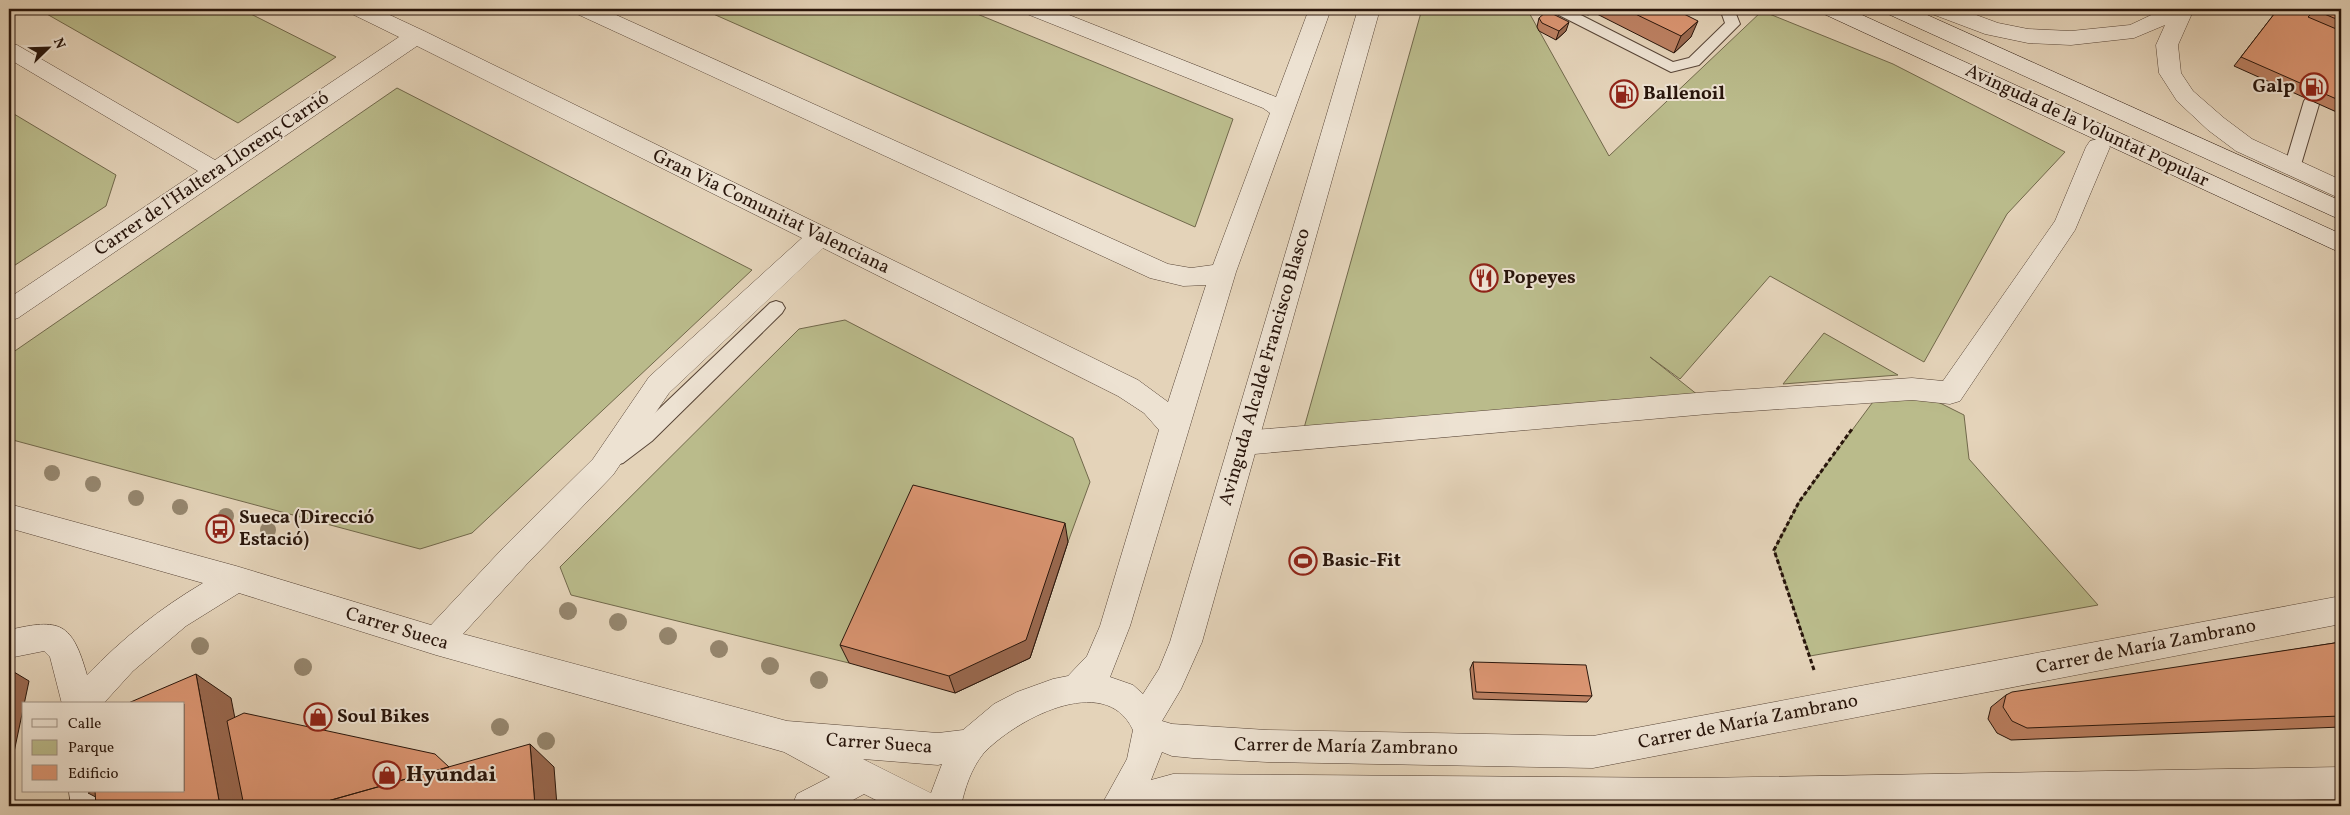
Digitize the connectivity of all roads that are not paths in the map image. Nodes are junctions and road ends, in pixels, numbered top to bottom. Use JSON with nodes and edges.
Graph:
{"nodes":[{"id":1,"x":360,"y":9,"type":"edge"},
{"id":2,"x":584,"y":9,"type":"edge"},
{"id":3,"x":1035,"y":9,"type":"edge"},
{"id":4,"x":1320,"y":9,"type":"edge"},
{"id":5,"x":1369,"y":9,"type":"edge"},
{"id":6,"x":1558,"y":9,"type":"edge"},
{"id":7,"x":1727,"y":9,"type":"edge"},
{"id":8,"x":1832,"y":9,"type":"edge"},
{"id":9,"x":1896,"y":9,"type":"edge"},
{"id":10,"x":1940,"y":9,"type":"edge"},
{"id":11,"x":2183,"y":9,"type":"edge"},
{"id":12,"x":416,"y":36,"type":"junction"},
{"id":13,"x":9,"y":50,"type":"edge"},
{"id":14,"x":2312,"y":101,"type":"edge"},
{"id":15,"x":1283,"y":111,"type":"junction"},
{"id":16,"x":2098,"y":147,"type":"dead end"},
{"id":17,"x":2292,"y":168,"type":"junction"},
{"id":18,"x":216,"y":171,"type":"junction"},
{"id":19,"x":2341,"y":190,"type":"edge"},
{"id":20,"x":2341,"y":211,"type":"edge"},
{"id":21,"x":820,"y":236,"type":"junction"},
{"id":22,"x":2341,"y":244,"type":"edge"},
{"id":23,"x":1223,"y":272,"type":"junction"},
{"id":24,"x":776,"y":308,"type":"dead end"},
{"id":25,"x":9,"y":311,"type":"edge"},
{"id":26,"x":1174,"y":427,"type":"junction"},
{"id":27,"x":1243,"y":443,"type":"junction"},
{"id":28,"x":603,"y":467,"type":"junction"},
{"id":29,"x":9,"y":516,"type":"edge"},
{"id":30,"x":236,"y":579,"type":"junction"},
{"id":31,"x":2341,"y":610,"type":"edge"},
{"id":32,"x":436,"y":641,"type":"junction"},
{"id":33,"x":9,"y":644,"type":"edge"},
{"id":34,"x":1076,"y":689,"type":"junction"},
{"id":35,"x":78,"y":702,"type":"edge"},
{"id":36,"x":81,"y":702,"type":"edge"},
{"id":37,"x":1147,"y":725,"type":"junction"},
{"id":38,"x":787,"y":737,"type":"junction"},
{"id":39,"x":971,"y":744,"type":"junction"},
{"id":40,"x":862,"y":777,"type":"junction"},
{"id":41,"x":2341,"y":783,"type":"edge"},
{"id":42,"x":86,"y":792,"type":"edge"},
{"id":43,"x":1699,"y":800,"type":"edge"},
{"id":44,"x":88,"y":806,"type":"edge"},
{"id":45,"x":810,"y":806,"type":"edge"},
{"id":46,"x":922,"y":806,"type":"edge"},
{"id":47,"x":944,"y":806,"type":"edge"},
{"id":48,"x":1118,"y":806,"type":"edge"}],
"edges":[{"from":1,"to":12,"type":"street","name":"Gran Via Comunitat Valenciana"},
{"from":2,"to":23,"type":"street"},
{"from":3,"to":15,"type":"street"},
{"from":4,"to":15,"type":"street"},
{"from":5,"to":27,"type":"street","name":"Avinguda Alcalde Francisco Blasco"},
{"from":6,"to":7,"type":"lane"},
{"from":8,"to":22,"type":"street","name":"Avinguda de la Voluntat Popular"},
{"from":9,"to":20,"type":"street","name":"Avinguda de la Voluntat Popular"},
{"from":10,"to":11,"type":"street"},
{"from":11,"to":17,"type":"street"},
{"from":12,"to":18,"type":"street","name":"Carrer de l'Haltera Llorenç Carrió"},
{"from":12,"to":21,"type":"street","name":"Gran Via Comunitat Valenciana"},
{"from":13,"to":18,"type":"street"},
{"from":14,"to":17,"type":"lane"},
{"from":15,"to":23,"type":"street"},
{"from":16,"to":27,"type":"street"},
{"from":17,"to":19,"type":"street"},
{"from":18,"to":25,"type":"street","name":"Carrer de l'Haltera Llorenç Carrió"},
{"from":21,"to":26,"type":"street","name":"Gran Via Comunitat Valenciana"},
{"from":21,"to":28,"type":"street"},
{"from":23,"to":26,"type":"street"},
{"from":24,"to":28,"type":"lane"},
{"from":26,"to":34,"type":"street"},
{"from":27,"to":37,"type":"street","name":"Avinguda Alcalde Francisco Blasco"},
{"from":28,"to":32,"type":"street"},
{"from":29,"to":30,"type":"street","name":"Carrer Sueca"},
{"from":30,"to":32,"type":"street","name":"Carrer Sueca"},
{"from":30,"to":36,"type":"street"},
{"from":31,"to":37,"type":"street","name":"Carrer de María Zambrano"},
{"from":32,"to":38,"type":"street","name":"Carrer Sueca"},
{"from":33,"to":35,"type":"street"},
{"from":34,"to":37,"type":"street"},
{"from":34,"to":39,"type":"street"},
{"from":37,"to":48,"type":"street","name":"Avinguda Alcalde Francisco Blasco"},
{"from":38,"to":39,"type":"street","name":"Carrer Sueca"},
{"from":38,"to":40,"type":"street","name":"Carrer Sueca"},
{"from":39,"to":47,"type":"street"},
{"from":40,"to":45,"type":"street"},
{"from":40,"to":46,"type":"street","name":"Carrer Sueca"},
{"from":41,"to":43,"type":"street"},
{"from":42,"to":44,"type":"street"},
{"from":43,"to":48,"type":"street"}]}
